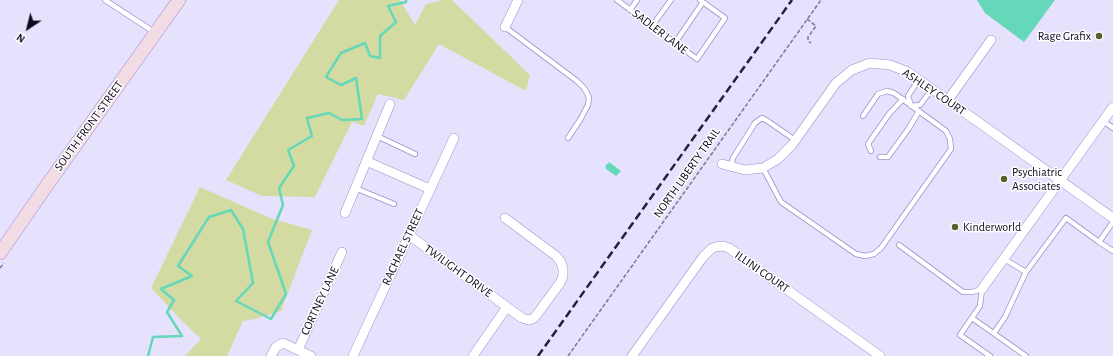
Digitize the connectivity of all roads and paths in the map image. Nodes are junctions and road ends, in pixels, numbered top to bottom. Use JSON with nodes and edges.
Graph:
{"nodes":[{"id":1,"x":105,"y":0,"type":"edge"},
{"id":2,"x":179,"y":0,"type":"edge"},
{"id":3,"x":518,"y":0,"type":"edge"},
{"id":4,"x":617,"y":0,"type":"edge"},
{"id":5,"x":637,"y":0,"type":"edge"},
{"id":6,"x":671,"y":0,"type":"edge"},
{"id":7,"x":821,"y":0,"type":"edge"},
{"id":8,"x":702,"y":1,"type":"edge"},
{"id":9,"x":630,"y":10,"type":"junction"},
{"id":10,"x":807,"y":19,"type":"junction"},
{"id":11,"x":652,"y":26,"type":"junction"},
{"id":12,"x":505,"y":27,"type":"joint"},
{"id":13,"x":155,"y":33,"type":"junction"},
{"id":14,"x":991,"y":40,"type":"dead end"},
{"id":15,"x":675,"y":43,"type":"junction"},
{"id":16,"x":811,"y":43,"type":"dead end"},
{"id":17,"x":919,"y":80,"type":"junction"},
{"id":18,"x":932,"y":89,"type":"junction"},
{"id":19,"x":903,"y":99,"type":"junction"},
{"id":20,"x":948,"y":100,"type":"junction"},
{"id":21,"x":390,"y":104,"type":"dead end"},
{"id":22,"x":911,"y":106,"type":"junction"},
{"id":23,"x":1113,"y":107,"type":"edge"},
{"id":24,"x":918,"y":111,"type":"junction"},
{"id":25,"x":863,"y":116,"type":"dead end"},
{"id":26,"x":1103,"y":121,"type":"junction"},
{"id":27,"x":1113,"y":128,"type":"edge"},
{"id":28,"x":377,"y":136,"type":"junction"},
{"id":29,"x":454,"y":138,"type":"dead end"},
{"id":30,"x":568,"y":138,"type":"dead end"},
{"id":31,"x":795,"y":140,"type":"junction"},
{"id":32,"x":871,"y":151,"type":"dead end"},
{"id":33,"x":415,"y":154,"type":"dead end"},
{"id":34,"x":880,"y":157,"type":"dead end"},
{"id":35,"x":366,"y":161,"type":"junction"},
{"id":36,"x":727,"y":166,"type":"joint"},
{"id":37,"x":763,"y":168,"type":"junction"},
{"id":38,"x":1061,"y":180,"type":"junction"},
{"id":39,"x":355,"y":188,"type":"junction"},
{"id":40,"x":430,"y":189,"type":"junction"},
{"id":41,"x":394,"y":204,"type":"dead end"},
{"id":42,"x":345,"y":213,"type":"dead end"},
{"id":43,"x":505,"y":218,"type":"dead end"},
{"id":44,"x":1113,"y":218,"type":"edge"},
{"id":45,"x":1113,"y":222,"type":"edge"},
{"id":46,"x":409,"y":235,"type":"junction"},
{"id":47,"x":1099,"y":242,"type":"junction"},
{"id":48,"x":899,"y":246,"type":"dead end"},
{"id":49,"x":0,"y":252,"type":"edge"},
{"id":50,"x":342,"y":252,"type":"dead end"},
{"id":51,"x":1113,"y":252,"type":"edge"},
{"id":52,"x":1004,"y":259,"type":"junction"},
{"id":53,"x":1026,"y":272,"type":"junction"},
{"id":54,"x":982,"y":289,"type":"junction"},
{"id":55,"x":507,"y":307,"type":"junction"},
{"id":56,"x":972,"y":318,"type":"junction"},
{"id":57,"x":994,"y":333,"type":"junction"},
{"id":58,"x":298,"y":350,"type":"junction"},
{"id":59,"x":271,"y":356,"type":"edge"},
{"id":60,"x":311,"y":356,"type":"edge"},
{"id":61,"x":353,"y":356,"type":"edge"},
{"id":62,"x":473,"y":356,"type":"edge"},
{"id":63,"x":568,"y":356,"type":"edge"},
{"id":64,"x":632,"y":356,"type":"edge"},
{"id":65,"x":880,"y":356,"type":"edge"},
{"id":66,"x":990,"y":356,"type":"edge"},
{"id":67,"x":1026,"y":356,"type":"edge"}],
"edges":[{"from":1,"to":13,"type":"lane"},
{"from":2,"to":13,"type":"street","name":"SOUTH FRONT STREET"},
{"from":3,"to":12,"type":"street"},
{"from":4,"to":9,"type":"lane","name":"SADLER LANE"},
{"from":5,"to":9,"type":"lane"},
{"from":6,"to":11,"type":"lane"},
{"from":7,"to":10,"type":"path","name":"NORTH LIBERTY TRAIL"},
{"from":8,"to":15,"type":"lane"},
{"from":8,"to":15,"type":"lane","name":"SADLER LANE"},
{"from":9,"to":11,"type":"lane","name":"SADLER LANE"},
{"from":10,"to":16,"type":"path"},
{"from":10,"to":63,"type":"path","name":"NORTH LIBERTY TRAIL"},
{"from":11,"to":15,"type":"lane","name":"SADLER LANE"},
{"from":12,"to":30,"type":"lane"},
{"from":13,"to":49,"type":"street","name":"SOUTH FRONT STREET"},
{"from":14,"to":20,"type":"street"},
{"from":17,"to":18,"type":"street","name":"ASHLEY COURT"},
{"from":17,"to":22,"type":"lane"},
{"from":17,"to":31,"type":"street","name":"ASHLEY COURT"},
{"from":18,"to":20,"type":"street","name":"ASHLEY COURT"},
{"from":18,"to":22,"type":"lane"},
{"from":19,"to":22,"type":"lane"},
{"from":19,"to":25,"type":"lane"},
{"from":19,"to":32,"type":"lane"},
{"from":20,"to":38,"type":"street","name":"ASHLEY COURT"},
{"from":21,"to":28,"type":"street"},
{"from":22,"to":24,"type":"lane"},
{"from":23,"to":26,"type":"street"},
{"from":24,"to":34,"type":"lane"},
{"from":24,"to":37,"type":"lane"},
{"from":26,"to":27,"type":"lane"},
{"from":26,"to":38,"type":"street"},
{"from":28,"to":33,"type":"lane"},
{"from":28,"to":35,"type":"street"},
{"from":29,"to":40,"type":"street","name":"RACHAEL STREET"},
{"from":31,"to":36,"type":"lane"},
{"from":31,"to":37,"type":"street","name":"ASHLEY COURT"},
{"from":35,"to":39,"type":"street"},
{"from":35,"to":40,"type":"street"},
{"from":36,"to":37,"type":"street"},
{"from":38,"to":44,"type":"street","name":"ASHLEY COURT"},
{"from":38,"to":52,"type":"street"},
{"from":39,"to":41,"type":"lane"},
{"from":39,"to":42,"type":"street"},
{"from":40,"to":46,"type":"street","name":"RACHAEL STREET"},
{"from":43,"to":55,"type":"street","name":"TWILIGHT DRIVE"},
{"from":45,"to":47,"type":"lane"},
{"from":46,"to":55,"type":"street","name":"TWILIGHT DRIVE"},
{"from":46,"to":61,"type":"street","name":"RACHAEL STREET"},
{"from":47,"to":51,"type":"lane"},
{"from":47,"to":53,"type":"lane"},
{"from":48,"to":54,"type":"lane"},
{"from":50,"to":58,"type":"street","name":"CORTNEY LANE"},
{"from":52,"to":53,"type":"lane"},
{"from":52,"to":54,"type":"street"},
{"from":53,"to":57,"type":"lane"},
{"from":54,"to":56,"type":"lane"},
{"from":55,"to":62,"type":"street"},
{"from":56,"to":57,"type":"lane"},
{"from":56,"to":66,"type":"lane"},
{"from":57,"to":67,"type":"lane"},
{"from":58,"to":59,"type":"street","name":"CORTNEY LANE"},
{"from":58,"to":60,"type":"street","name":"CORTNEY LANE"},
{"from":64,"to":65,"type":"street","name":"ILLINI COURT"}]}
